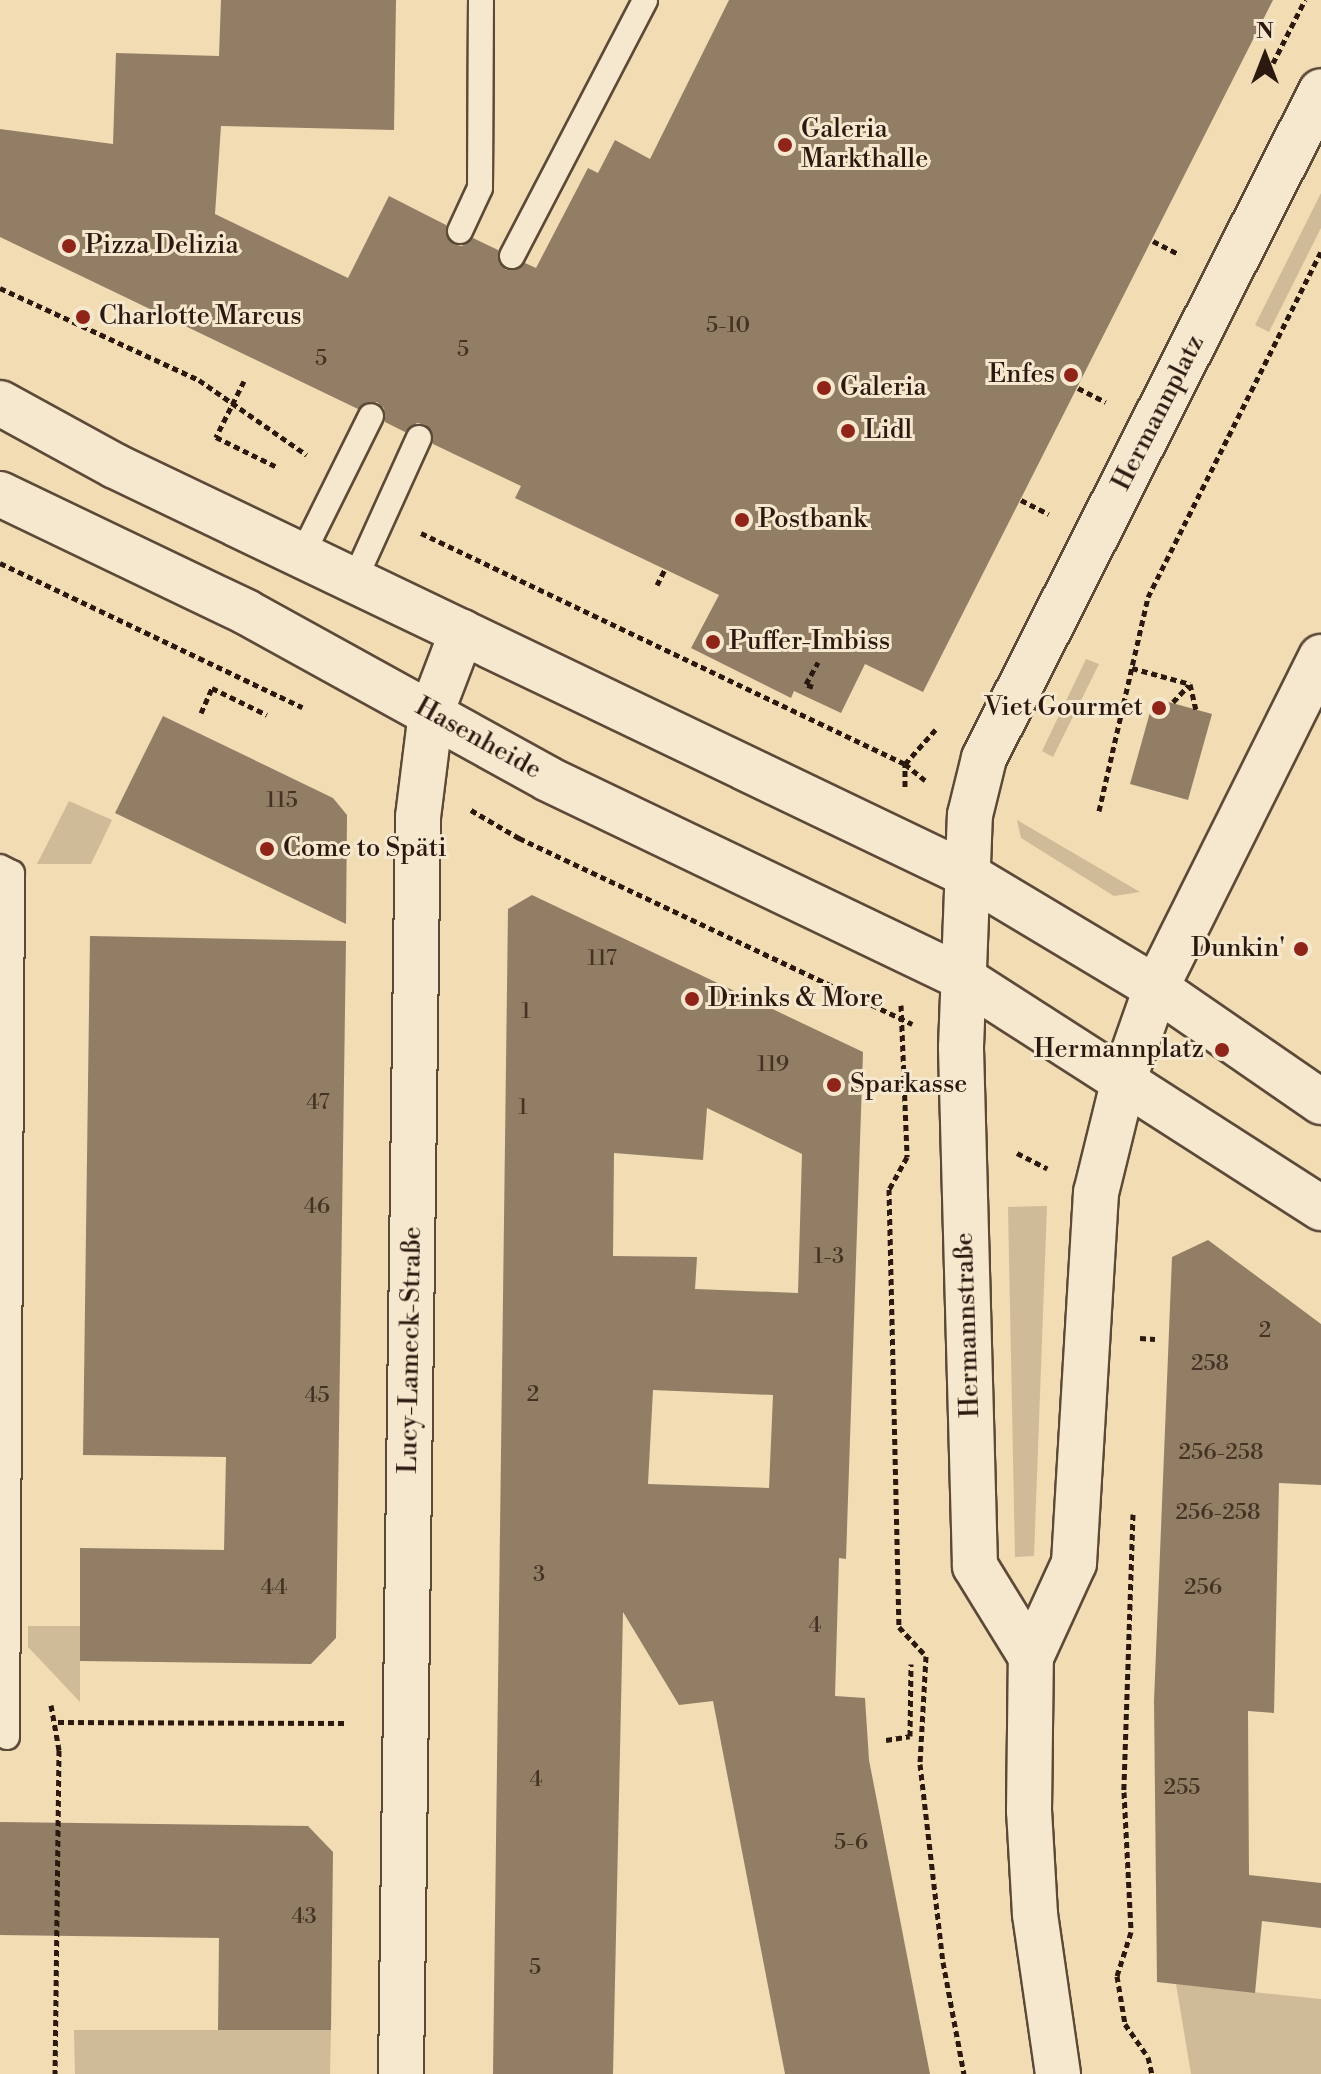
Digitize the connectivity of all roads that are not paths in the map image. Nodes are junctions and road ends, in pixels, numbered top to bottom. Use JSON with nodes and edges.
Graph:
{"nodes":[{"id":1,"x":481,"y":0,"type":"edge"},
{"id":2,"x":645,"y":0,"type":"edge"},
{"id":3,"x":1321,"y":91,"type":"edge"},
{"id":4,"x":460,"y":231,"type":"dead end"},
{"id":5,"x":512,"y":256,"type":"dead end"},
{"id":6,"x":0,"y":403,"type":"edge"},
{"id":7,"x":371,"y":416,"type":"dead end"},
{"id":8,"x":419,"y":438,"type":"dead end"},
{"id":9,"x":0,"y":494,"type":"edge"},
{"id":10,"x":302,"y":555,"type":"junction"},
{"id":11,"x":354,"y":581,"type":"junction"},
{"id":12,"x":462,"y":632,"type":"junction"},
{"id":13,"x":1321,"y":657,"type":"edge"},
{"id":14,"x":431,"y":713,"type":"junction"},
{"id":15,"x":0,"y":867,"type":"edge"},
{"id":16,"x":964,"y":873,"type":"junction"},
{"id":17,"x":961,"y":977,"type":"junction"},
{"id":18,"x":1156,"y":988,"type":"junction"},
{"id":19,"x":1124,"y":1079,"type":"junction"},
{"id":20,"x":1321,"y":1102,"type":"edge"},
{"id":21,"x":1321,"y":1208,"type":"edge"},
{"id":22,"x":4,"y":1655,"type":"edge"},
{"id":23,"x":1031,"y":1657,"type":"junction"},
{"id":24,"x":7,"y":1737,"type":"dead end"},
{"id":25,"x":401,"y":2074,"type":"edge"},
{"id":26,"x":1058,"y":2074,"type":"edge"}],
"edges":[{"from":1,"to":4,"type":"lane"},
{"from":2,"to":5,"type":"lane"},
{"from":3,"to":16,"type":"main road","name":"Hermannplatz"},
{"from":6,"to":10,"type":"main road"},
{"from":7,"to":10,"type":"lane"},
{"from":8,"to":11,"type":"lane"},
{"from":9,"to":14,"type":"main road","name":"Hasenheide"},
{"from":10,"to":11,"type":"main road"},
{"from":11,"to":12,"type":"main road"},
{"from":12,"to":14,"type":"main road","name":"Lucy-Lameck-Straße"},
{"from":12,"to":16,"type":"main road"},
{"from":13,"to":18,"type":"main road"},
{"from":14,"to":17,"type":"main road","name":"Hasenheide"},
{"from":14,"to":25,"type":"main road","name":"Lucy-Lameck-Straße"},
{"from":15,"to":22,"type":"lane"},
{"from":16,"to":17,"type":"main road","name":"Hermannplatz"},
{"from":16,"to":18,"type":"main road"},
{"from":17,"to":19,"type":"main road"},
{"from":17,"to":23,"type":"main road","name":"Hermannstraße"},
{"from":18,"to":19,"type":"main road"},
{"from":18,"to":20,"type":"main road"},
{"from":19,"to":21,"type":"main road"},
{"from":19,"to":23,"type":"main road"},
{"from":22,"to":24,"type":"lane"},
{"from":23,"to":26,"type":"main road"}]}
